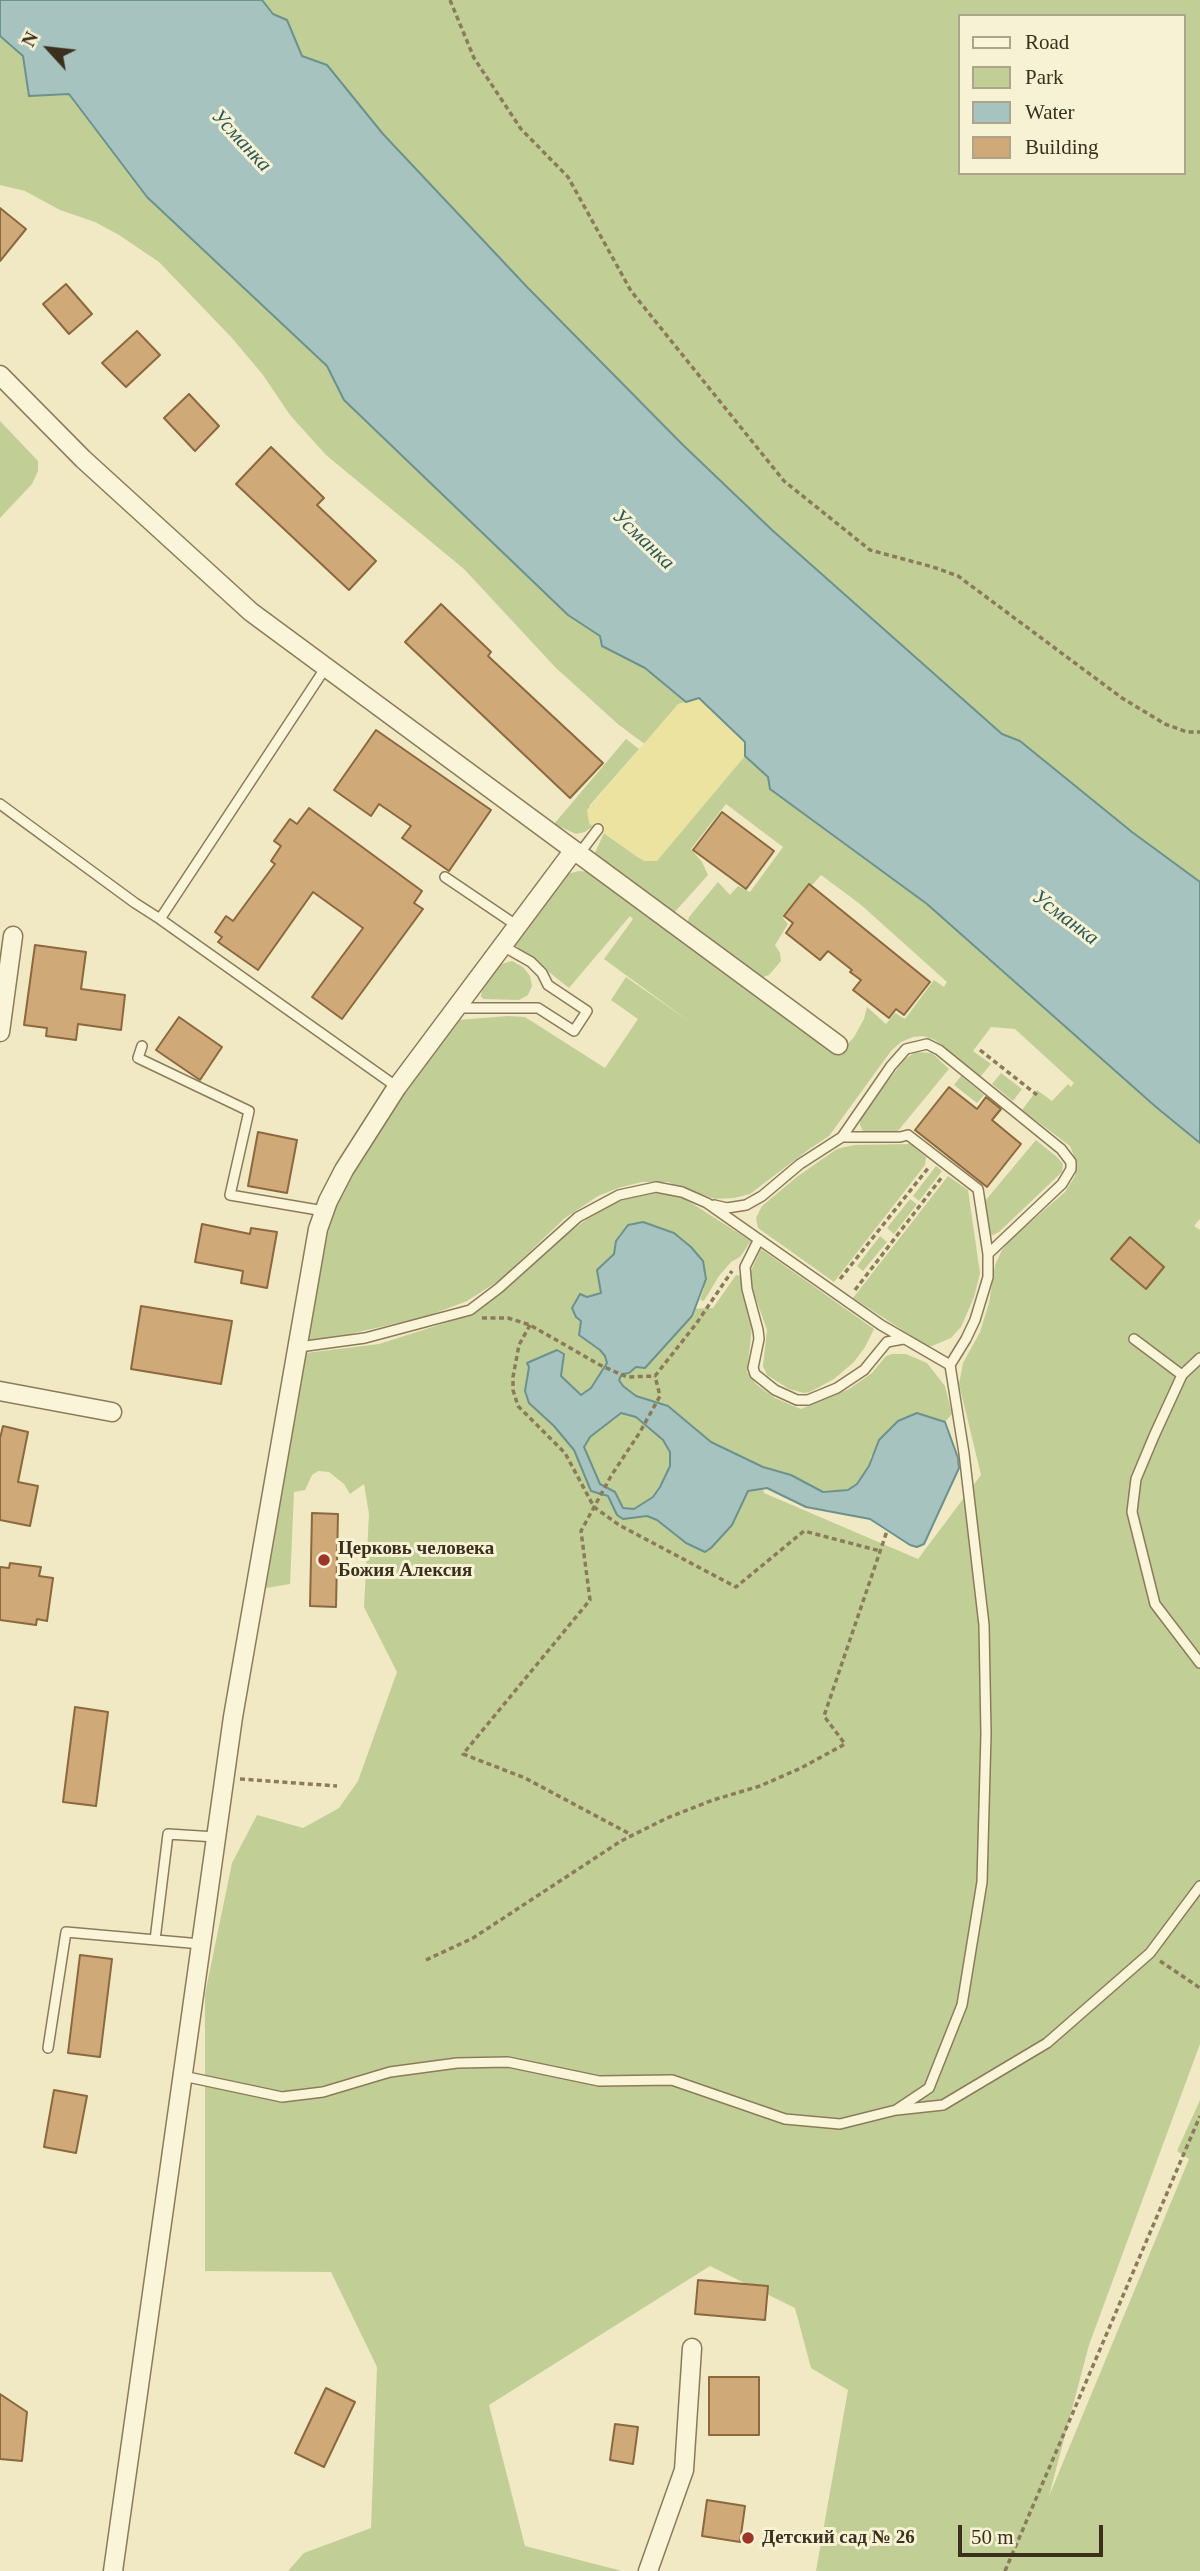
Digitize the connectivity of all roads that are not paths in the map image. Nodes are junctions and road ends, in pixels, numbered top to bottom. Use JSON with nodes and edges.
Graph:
{"nodes":[{"id":1,"x":0,"y":375,"type":"edge"},
{"id":2,"x":326,"y":667,"type":"junction"},
{"id":3,"x":0,"y":804,"type":"edge"},
{"id":4,"x":598,"y":829,"type":"dead end"},
{"id":5,"x":576,"y":852,"type":"junction"},
{"id":6,"x":445,"y":877,"type":"dead end"},
{"id":7,"x":160,"y":919,"type":"junction"},
{"id":8,"x":516,"y":925,"type":"junction"},
{"id":9,"x":13,"y":936,"type":"dead end"},
{"id":10,"x":501,"y":945,"type":"junction"},
{"id":11,"x":454,"y":1008,"type":"junction"},
{"id":12,"x":0,"y":1032,"type":"edge"},
{"id":13,"x":838,"y":1045,"type":"dead end"},
{"id":14,"x":142,"y":1046,"type":"dead end"},
{"id":15,"x":397,"y":1087,"type":"junction"},
{"id":16,"x":842,"y":1137,"type":"junction"},
{"id":17,"x":707,"y":1203,"type":"junction"},
{"id":18,"x":324,"y":1211,"type":"junction"},
{"id":19,"x":759,"y":1239,"type":"junction"},
{"id":20,"x":988,"y":1254,"type":"junction"},
{"id":21,"x":903,"y":1339,"type":"junction"},
{"id":22,"x":1134,"y":1339,"type":"dead end"},
{"id":23,"x":299,"y":1347,"type":"junction"},
{"id":24,"x":1200,"y":1358,"type":"edge"},
{"id":25,"x":950,"y":1365,"type":"junction"},
{"id":26,"x":1182,"y":1375,"type":"junction"},
{"id":27,"x":0,"y":1391,"type":"edge"},
{"id":28,"x":112,"y":1412,"type":"dead end"},
{"id":29,"x":1200,"y":1663,"type":"edge"},
{"id":30,"x":216,"y":1837,"type":"junction"},
{"id":31,"x":1200,"y":1886,"type":"edge"},
{"id":32,"x":155,"y":1940,"type":"junction"},
{"id":33,"x":201,"y":1944,"type":"junction"},
{"id":34,"x":48,"y":2048,"type":"dead end"},
{"id":35,"x":183,"y":2076,"type":"junction"},
{"id":36,"x":896,"y":2110,"type":"junction"},
{"id":37,"x":692,"y":2348,"type":"dead end"},
{"id":38,"x":113,"y":2571,"type":"edge"},
{"id":39,"x":648,"y":2571,"type":"edge"}],
"edges":[{"from":1,"to":2,"type":"street"},
{"from":2,"to":5,"type":"street"},
{"from":2,"to":7,"type":"lane"},
{"from":3,"to":7,"type":"lane"},
{"from":4,"to":5,"type":"lane"},
{"from":5,"to":8,"type":"street"},
{"from":5,"to":13,"type":"street"},
{"from":6,"to":8,"type":"lane"},
{"from":7,"to":15,"type":"lane"},
{"from":8,"to":10,"type":"street"},
{"from":9,"to":12,"type":"street"},
{"from":10,"to":11,"type":"street"},
{"from":10,"to":11,"type":"lane"},
{"from":11,"to":15,"type":"street"},
{"from":14,"to":18,"type":"lane"},
{"from":15,"to":18,"type":"street"},
{"from":16,"to":17,"type":"lane"},
{"from":16,"to":20,"type":"lane"},
{"from":16,"to":20,"type":"lane"},
{"from":17,"to":19,"type":"lane"},
{"from":17,"to":23,"type":"lane"},
{"from":18,"to":23,"type":"street"},
{"from":19,"to":21,"type":"lane"},
{"from":19,"to":21,"type":"lane"},
{"from":20,"to":25,"type":"lane"},
{"from":21,"to":25,"type":"lane"},
{"from":22,"to":26,"type":"lane"},
{"from":23,"to":30,"type":"street"},
{"from":24,"to":26,"type":"lane"},
{"from":25,"to":36,"type":"lane"},
{"from":26,"to":29,"type":"lane"},
{"from":27,"to":28,"type":"street"},
{"from":30,"to":32,"type":"lane"},
{"from":30,"to":33,"type":"street"},
{"from":31,"to":36,"type":"lane"},
{"from":32,"to":33,"type":"lane"},
{"from":32,"to":34,"type":"lane"},
{"from":33,"to":35,"type":"street"},
{"from":35,"to":36,"type":"lane"},
{"from":35,"to":38,"type":"street"},
{"from":37,"to":39,"type":"street"}]}
